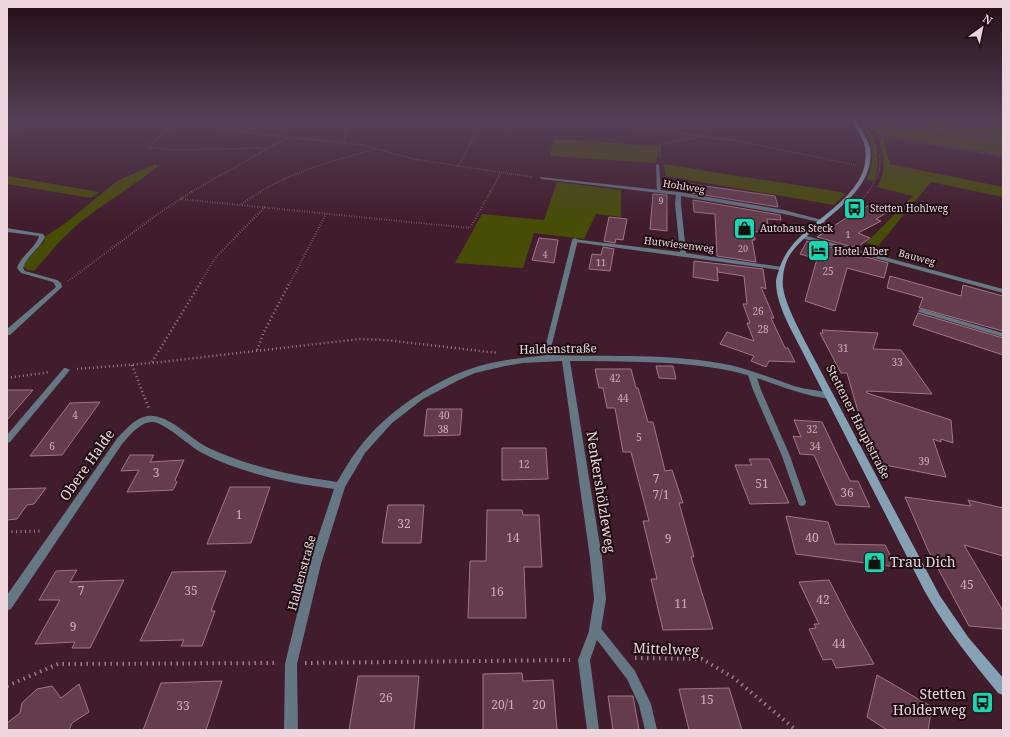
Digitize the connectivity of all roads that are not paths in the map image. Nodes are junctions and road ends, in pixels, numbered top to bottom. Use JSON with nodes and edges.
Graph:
{"nodes":[{"id":1,"x":867,"y":154,"type":"edge"},
{"id":2,"x":657,"y":165,"type":"road end"},
{"id":3,"x":542,"y":178,"type":"road end"},
{"id":4,"x":659,"y":191,"type":"junction"},
{"id":5,"x":678,"y":194,"type":"junction"},
{"id":6,"x":823,"y":221,"type":"junction"},
{"id":7,"x":7,"y":230,"type":"edge"},
{"id":8,"x":803,"y":237,"type":"junction"},
{"id":9,"x":575,"y":240,"type":"joint"},
{"id":10,"x":683,"y":254,"type":"junction"},
{"id":11,"x":780,"y":268,"type":"junction"},
{"id":12,"x":1003,"y":291,"type":"edge"},
{"id":13,"x":921,"y":311,"type":"dead end"},
{"id":14,"x":7,"y":333,"type":"edge"},
{"id":15,"x":1003,"y":335,"type":"edge"},
{"id":16,"x":548,"y":358,"type":"junction"},
{"id":17,"x":566,"y":359,"type":"junction"},
{"id":18,"x":66,"y":370,"type":"road end"},
{"id":19,"x":752,"y":375,"type":"junction"},
{"id":20,"x":830,"y":396,"type":"junction"},
{"id":21,"x":7,"y":440,"type":"edge"},
{"id":22,"x":340,"y":486,"type":"junction"},
{"id":23,"x":802,"y":502,"type":"dead end"},
{"id":24,"x":7,"y":605,"type":"edge"},
{"id":25,"x":595,"y":630,"type":"junction"},
{"id":26,"x":1003,"y":688,"type":"edge"},
{"id":27,"x":291,"y":730,"type":"edge"},
{"id":28,"x":593,"y":730,"type":"edge"},
{"id":29,"x":651,"y":730,"type":"edge"}],
"edges":[{"from":1,"to":6,"type":"street","name":"Stettener Hauptstraße"},
{"from":2,"to":4,"type":"lane"},
{"from":3,"to":4,"type":"street","name":"Hohlweg"},
{"from":4,"to":5,"type":"street","name":"Hohlweg"},
{"from":5,"to":6,"type":"street","name":"Hohlweg"},
{"from":5,"to":10,"type":"street"},
{"from":6,"to":8,"type":"street","name":"Stettener Hauptstraße"},
{"from":7,"to":14,"type":"street"},
{"from":8,"to":11,"type":"street","name":"Stettener Hauptstraße"},
{"from":8,"to":12,"type":"street","name":"Bauweg"},
{"from":9,"to":10,"type":"street","name":"Hutwiesenweg"},
{"from":9,"to":16,"type":"lane"},
{"from":10,"to":11,"type":"street","name":"Hutwiesenweg"},
{"from":11,"to":20,"type":"street","name":"Stettener Hauptstraße"},
{"from":13,"to":15,"type":"lane"},
{"from":16,"to":17,"type":"street","name":"Haldenstraße"},
{"from":16,"to":22,"type":"street","name":"Haldenstraße"},
{"from":17,"to":19,"type":"street","name":"Haldenstraße"},
{"from":17,"to":25,"type":"street","name":"Nenkershölzleweg"},
{"from":18,"to":21,"type":"lane"},
{"from":19,"to":20,"type":"street","name":"Haldenstraße"},
{"from":19,"to":23,"type":"lane"},
{"from":20,"to":26,"type":"street","name":"Stettener Hauptstraße"},
{"from":22,"to":24,"type":"street","name":"Obere Halde"},
{"from":22,"to":27,"type":"street","name":"Haldenstraße"},
{"from":25,"to":28,"type":"lane","name":"Nenkershölzleweg"},
{"from":25,"to":29,"type":"lane"}]}
